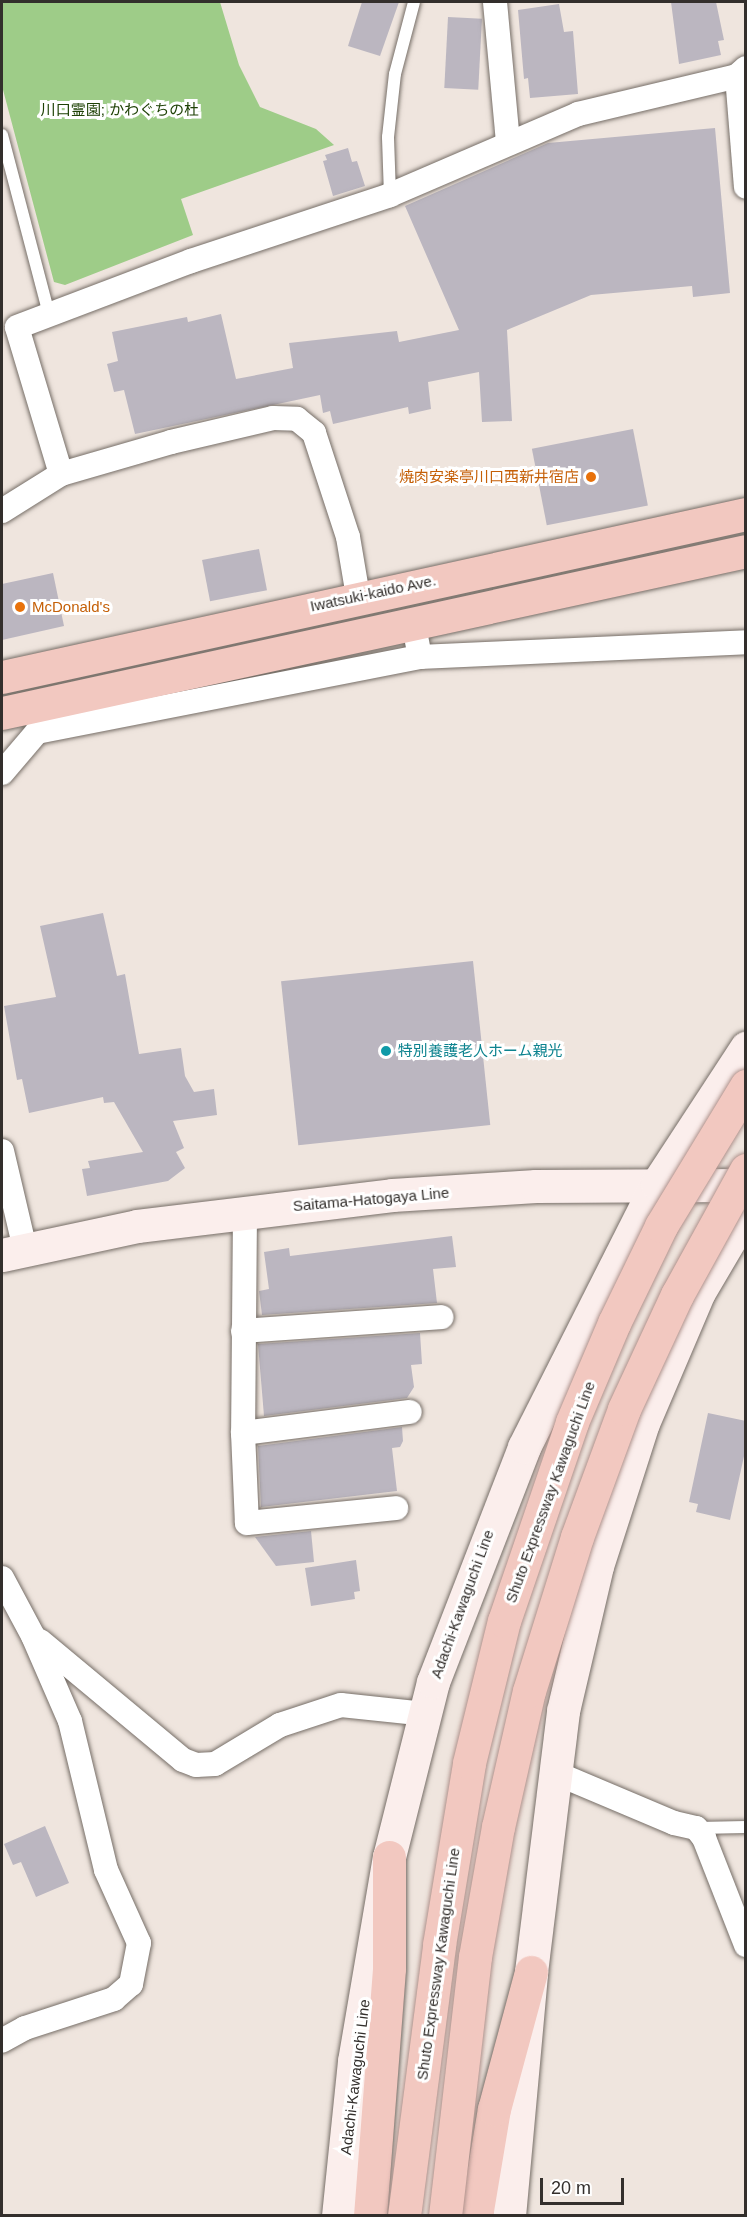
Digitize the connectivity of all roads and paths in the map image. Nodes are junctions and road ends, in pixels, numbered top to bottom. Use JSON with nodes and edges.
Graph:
{"nodes":[{"id":1,"x":414,"y":2,"type":"edge"},
{"id":2,"x":495,"y":2,"type":"edge"},
{"id":3,"x":742,"y":72,"type":"edge"},
{"id":4,"x":2,"y":135,"type":"edge"},
{"id":5,"x":508,"y":142,"type":"junction"},
{"id":6,"x":746,"y":187,"type":"edge"},
{"id":7,"x":390,"y":195,"type":"junction"},
{"id":8,"x":49,"y":314,"type":"junction"},
{"id":9,"x":61,"y":474,"type":"junction"},
{"id":10,"x":2,"y":511,"type":"edge"},
{"id":11,"x":746,"y":514,"type":"edge"},
{"id":12,"x":746,"y":551,"type":"edge"},
{"id":13,"x":358,"y":596,"type":"junction"},
{"id":14,"x":413,"y":622,"type":"junction"},
{"id":15,"x":746,"y":642,"type":"edge"},
{"id":16,"x":420,"y":657,"type":"junction"},
{"id":17,"x":2,"y":677,"type":"edge"},
{"id":18,"x":23,"y":717,"type":"edge"},
{"id":19,"x":2,"y":773,"type":"edge"},
{"id":20,"x":746,"y":1048,"type":"edge"},
{"id":21,"x":746,"y":1086,"type":"edge"},
{"id":22,"x":2,"y":1151,"type":"edge"},
{"id":23,"x":746,"y":1170,"type":"edge"},
{"id":24,"x":657,"y":1184,"type":"junction"},
{"id":25,"x":746,"y":1185,"type":"edge"},
{"id":26,"x":245,"y":1212,"type":"junction"},
{"id":27,"x":746,"y":1212,"type":"edge"},
{"id":28,"x":13,"y":1252,"type":"edge"},
{"id":29,"x":442,"y":1317,"type":"dead end"},
{"id":30,"x":243,"y":1331,"type":"junction"},
{"id":31,"x":410,"y":1412,"type":"dead end"},
{"id":32,"x":243,"y":1433,"type":"junction"},
{"id":33,"x":396,"y":1508,"type":"dead end"},
{"id":34,"x":2,"y":1578,"type":"edge"},
{"id":35,"x":33,"y":1636,"type":"junction"},
{"id":36,"x":425,"y":1714,"type":"junction"},
{"id":37,"x":558,"y":1774,"type":"junction"},
{"id":38,"x":746,"y":1827,"type":"edge"},
{"id":39,"x":696,"y":1828,"type":"junction"},
{"id":40,"x":389,"y":1857,"type":"junction"},
{"id":41,"x":746,"y":1945,"type":"edge"},
{"id":42,"x":531,"y":1972,"type":"junction"},
{"id":43,"x":2,"y":2041,"type":"edge"},
{"id":44,"x":338,"y":2216,"type":"edge"},
{"id":45,"x":370,"y":2216,"type":"edge"},
{"id":46,"x":404,"y":2216,"type":"edge"},
{"id":47,"x":445,"y":2216,"type":"edge"},
{"id":48,"x":476,"y":2216,"type":"edge"},
{"id":49,"x":509,"y":2216,"type":"edge"}],
"edges":[{"from":1,"to":7,"type":"lane"},
{"from":2,"to":5,"type":"street"},
{"from":3,"to":5,"type":"street"},
{"from":3,"to":6,"type":"street"},
{"from":4,"to":8,"type":"lane"},
{"from":5,"to":7,"type":"street"},
{"from":7,"to":8,"type":"street"},
{"from":8,"to":9,"type":"street"},
{"from":9,"to":10,"type":"street"},
{"from":9,"to":13,"type":"street"},
{"from":11,"to":13,"type":"highway","name":"Iwatsuki-kaido Ave."},
{"from":12,"to":14,"type":"highway"},
{"from":13,"to":17,"type":"highway","name":"Iwatsuki-kaido Ave."},
{"from":14,"to":16,"type":"street"},
{"from":14,"to":18,"type":"highway"},
{"from":15,"to":16,"type":"street"},
{"from":16,"to":18,"type":"street"},
{"from":18,"to":19,"type":"street"},
{"from":20,"to":24,"type":"main road","name":"Adachi-Kawaguchi Line"},
{"from":21,"to":46,"type":"highway","name":"Shuto Expressway Kawaguchi Line","bridge":true},
{"from":22,"to":28,"type":"street"},
{"from":23,"to":47,"type":"highway","bridge":true},
{"from":24,"to":25,"type":"main road","name":"Saitama-Hatogaya Line"},
{"from":24,"to":26,"type":"main road","name":"Saitama-Hatogaya Line"},
{"from":24,"to":36,"type":"main road","name":"Adachi-Kawaguchi Line"},
{"from":26,"to":28,"type":"main road","name":"Saitama-Hatogaya Line"},
{"from":26,"to":30,"type":"street"},
{"from":27,"to":37,"type":"main road"},
{"from":29,"to":30,"type":"street"},
{"from":30,"to":32,"type":"street"},
{"from":31,"to":32,"type":"street"},
{"from":32,"to":33,"type":"street"},
{"from":34,"to":35,"type":"street"},
{"from":35,"to":36,"type":"street"},
{"from":35,"to":43,"type":"street"},
{"from":36,"to":40,"type":"main road","name":"Adachi-Kawaguchi Line"},
{"from":37,"to":39,"type":"street"},
{"from":37,"to":42,"type":"main road"},
{"from":38,"to":39,"type":"lane"},
{"from":39,"to":41,"type":"street"},
{"from":40,"to":44,"type":"main road","name":"Adachi-Kawaguchi Line"},
{"from":40,"to":45,"type":"highway"},
{"from":42,"to":48,"type":"highway"},
{"from":42,"to":49,"type":"main road"}]}
